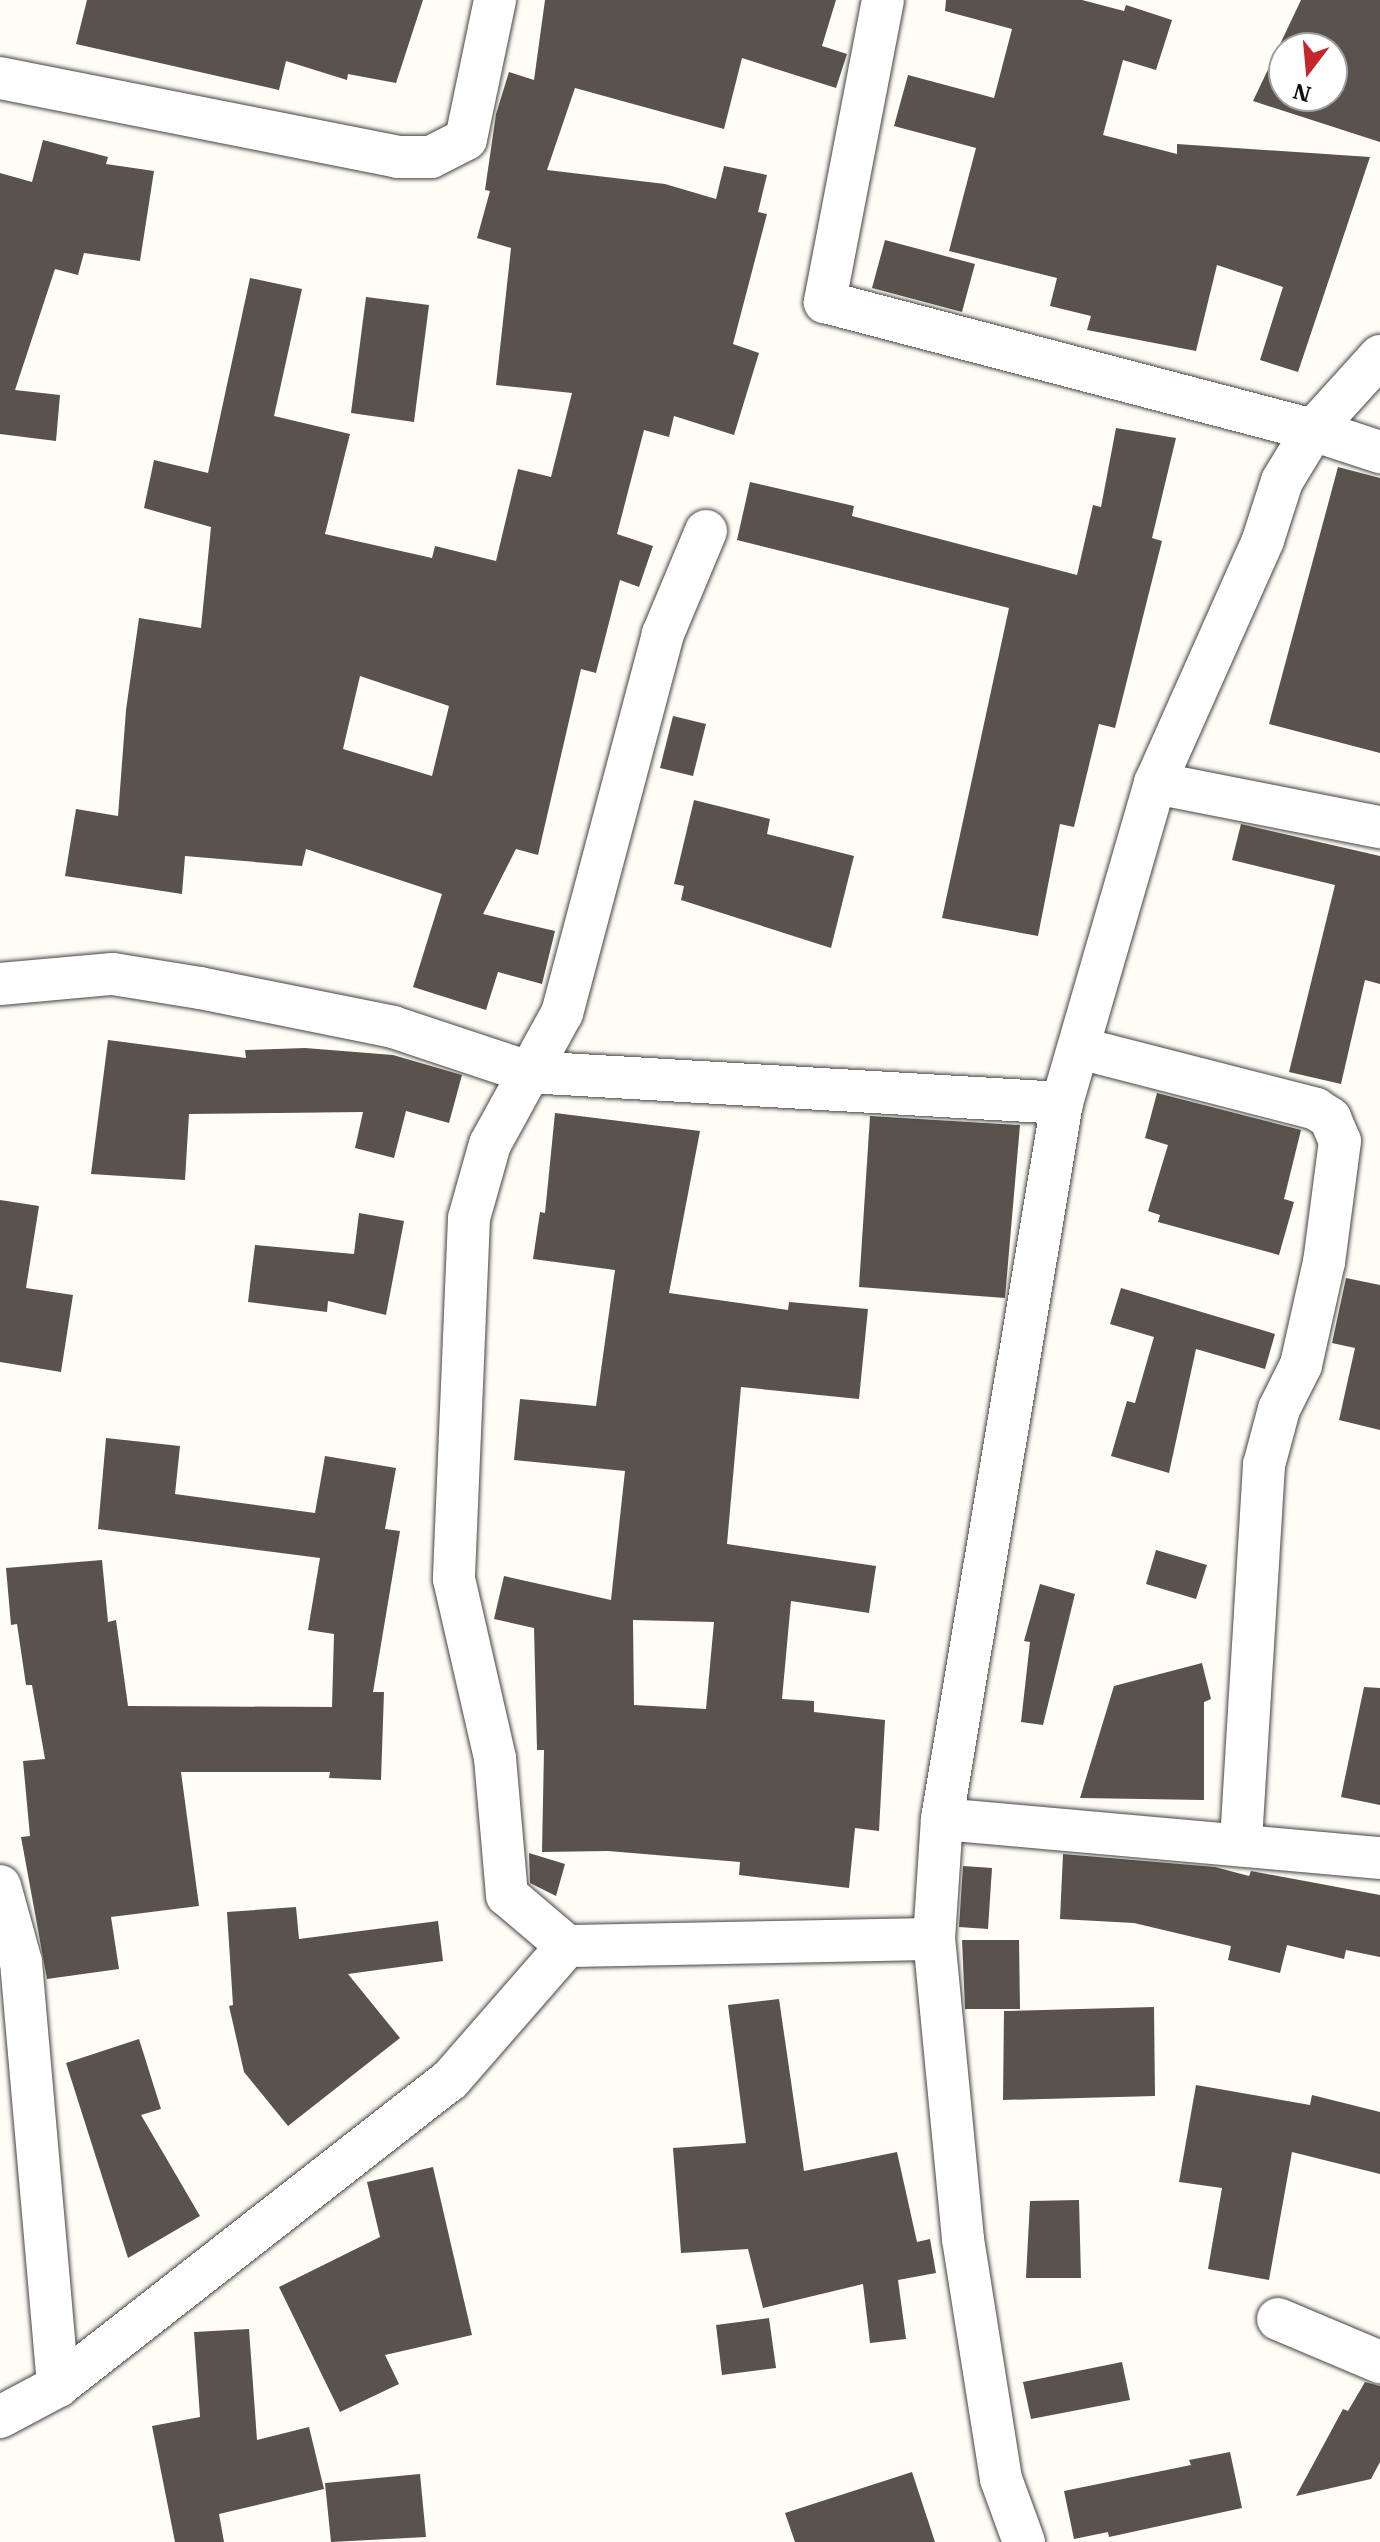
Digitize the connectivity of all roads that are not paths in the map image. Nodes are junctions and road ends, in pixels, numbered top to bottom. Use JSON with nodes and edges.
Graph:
{"nodes":[{"id":1,"x":495,"y":0,"type":"edge"},
{"id":2,"x":883,"y":0,"type":"edge"},
{"id":3,"x":0,"y":78,"type":"edge"},
{"id":4,"x":1380,"y":356,"type":"edge"},
{"id":5,"x":1313,"y":430,"type":"junction"},
{"id":6,"x":1380,"y":452,"type":"edge"},
{"id":7,"x":706,"y":531,"type":"dead end"},
{"id":8,"x":1155,"y":783,"type":"junction"},
{"id":9,"x":1380,"y":827,"type":"edge"},
{"id":10,"x":0,"y":984,"type":"edge"},
{"id":11,"x":1079,"y":1048,"type":"junction"},
{"id":12,"x":528,"y":1072,"type":"junction"},
{"id":13,"x":1062,"y":1103,"type":"junction"},
{"id":14,"x":942,"y":1819,"type":"junction"},
{"id":15,"x":1241,"y":1845,"type":"junction"},
{"id":16,"x":1380,"y":1858,"type":"edge"},
{"id":17,"x":0,"y":1886,"type":"edge"},
{"id":18,"x":934,"y":1939,"type":"junction"},
{"id":19,"x":567,"y":1946,"type":"junction"},
{"id":20,"x":1278,"y":2319,"type":"dead end"},
{"id":21,"x":1380,"y":2362,"type":"edge"},
{"id":22,"x":58,"y":2386,"type":"junction"},
{"id":23,"x":2,"y":2414,"type":"edge"},
{"id":24,"x":1024,"y":2542,"type":"edge"}],
"edges":[{"from":1,"to":3,"type":"street"},
{"from":2,"to":5,"type":"street"},
{"from":4,"to":5,"type":"street"},
{"from":5,"to":6,"type":"street"},
{"from":5,"to":8,"type":"street"},
{"from":7,"to":12,"type":"street"},
{"from":8,"to":9,"type":"street"},
{"from":8,"to":11,"type":"street"},
{"from":10,"to":12,"type":"street"},
{"from":11,"to":13,"type":"street"},
{"from":11,"to":15,"type":"street"},
{"from":12,"to":13,"type":"street"},
{"from":12,"to":19,"type":"street"},
{"from":13,"to":14,"type":"street"},
{"from":14,"to":15,"type":"street"},
{"from":14,"to":18,"type":"street"},
{"from":15,"to":16,"type":"street"},
{"from":17,"to":22,"type":"street"},
{"from":18,"to":19,"type":"street"},
{"from":18,"to":24,"type":"street"},
{"from":19,"to":22,"type":"street"},
{"from":20,"to":21,"type":"street"},
{"from":22,"to":23,"type":"street"}]}
